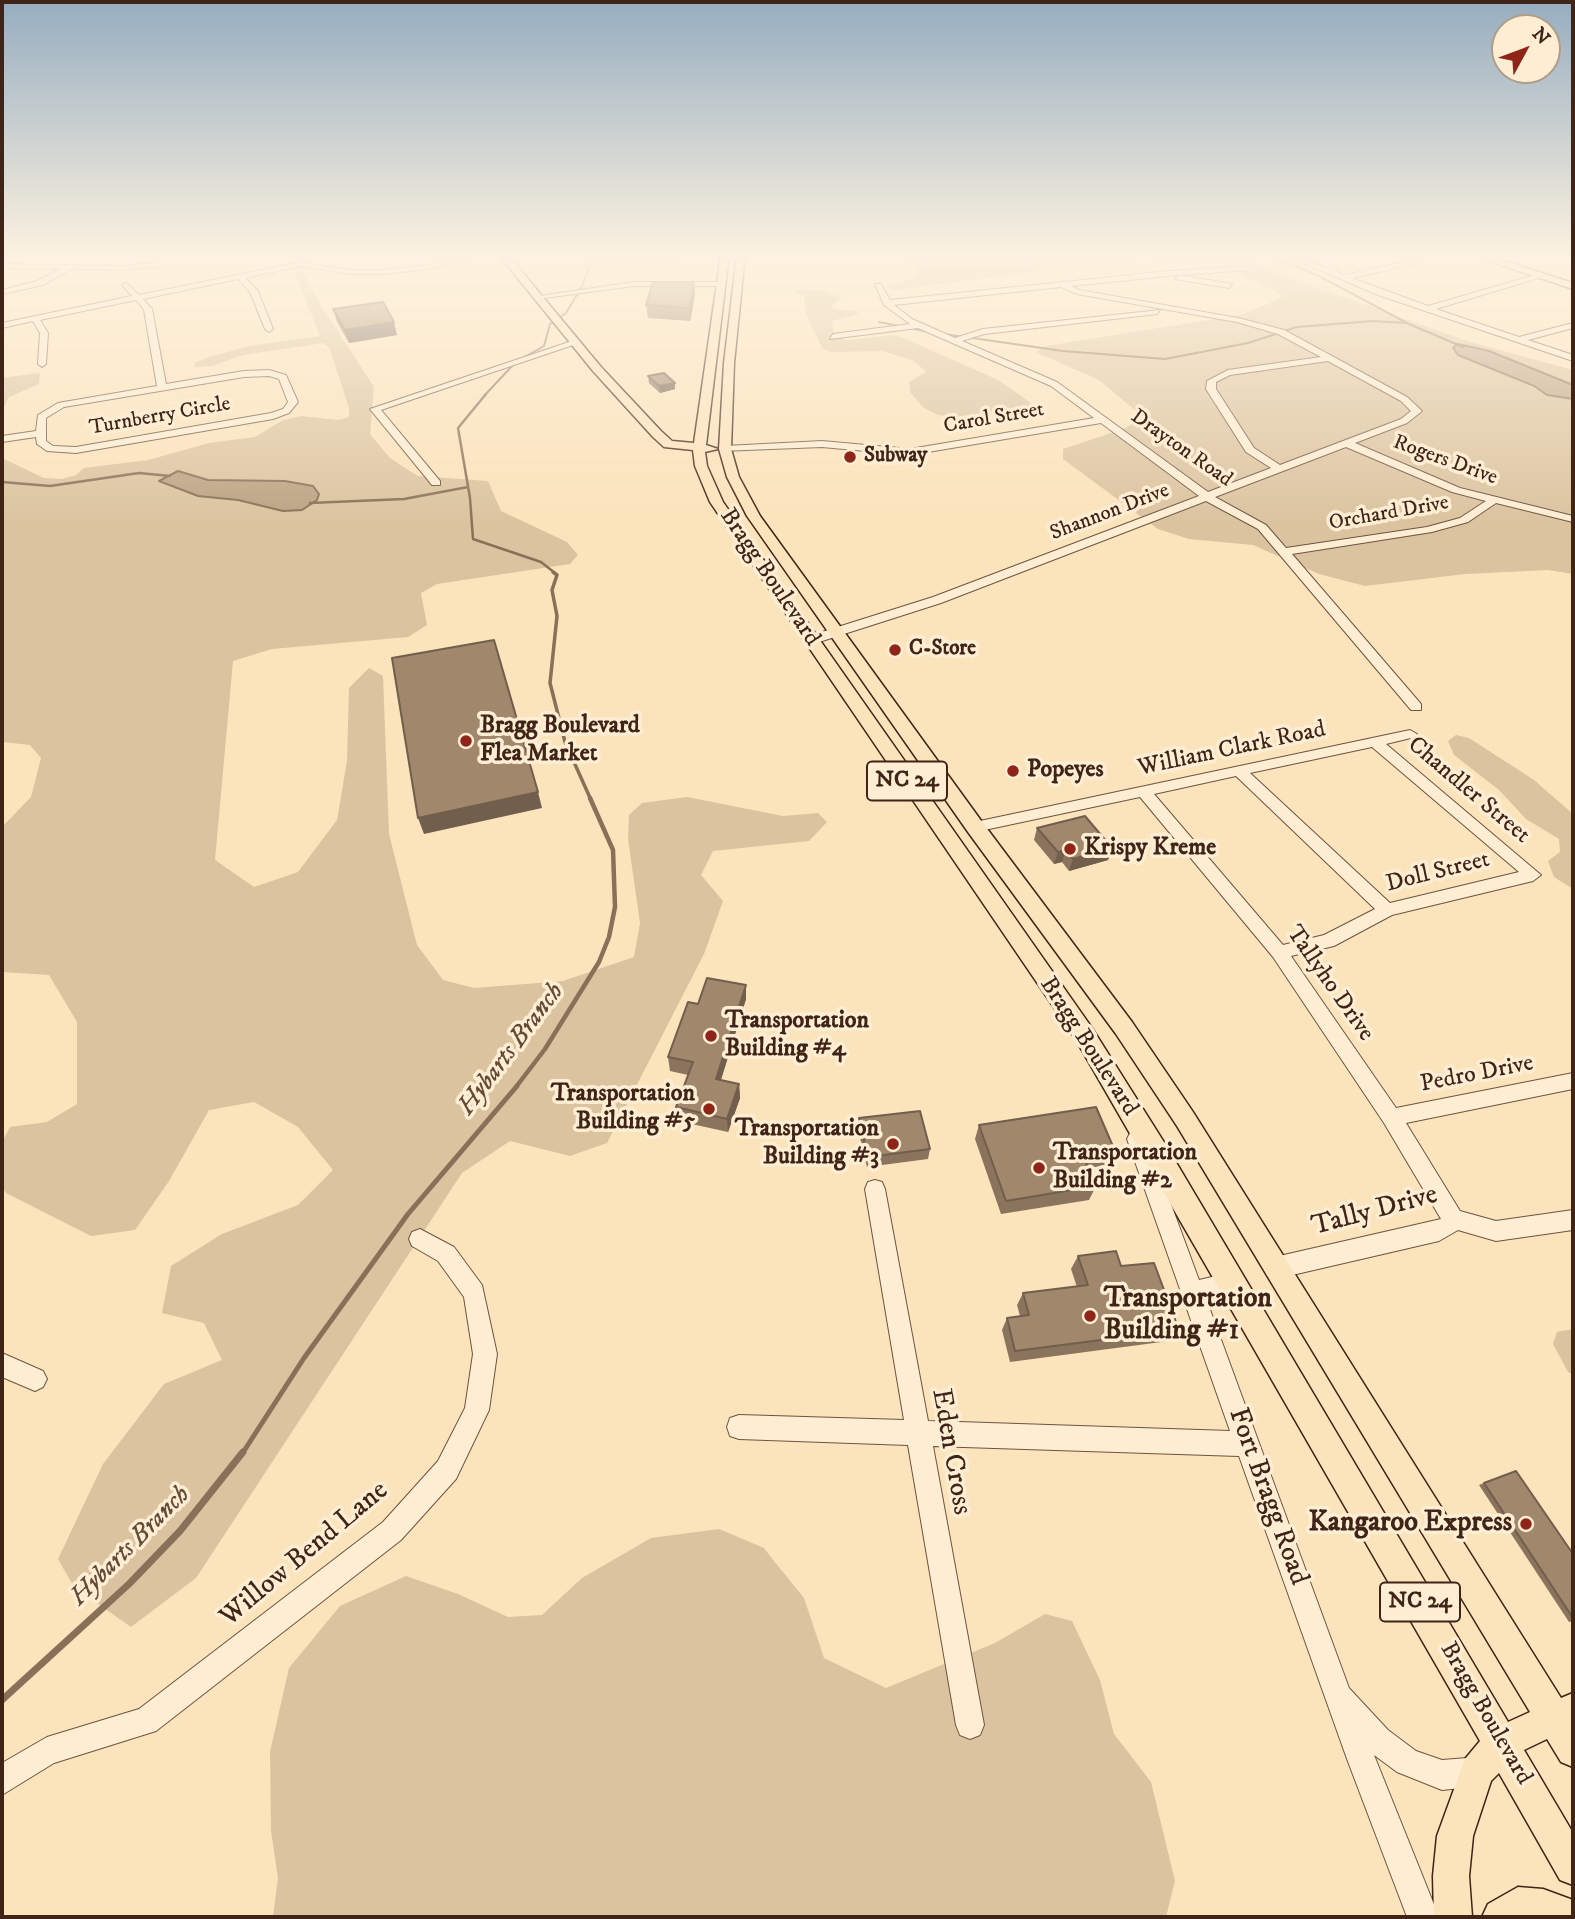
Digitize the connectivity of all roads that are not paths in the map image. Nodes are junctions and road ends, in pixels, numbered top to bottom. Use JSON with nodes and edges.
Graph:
{"nodes":[{"id":1,"x":43,"y":345,"type":"edge"},
{"id":2,"x":154,"y":345,"type":"edge"},
{"id":3,"x":570,"y":345,"type":"edge"},
{"id":4,"x":576,"y":345,"type":"edge"},
{"id":5,"x":712,"y":345,"type":"edge"},
{"id":6,"x":732,"y":345,"type":"edge"},
{"id":7,"x":962,"y":345,"type":"edge"},
{"id":8,"x":1305,"y":345,"type":"edge"},
{"id":9,"x":1532,"y":345,"type":"edge"},
{"id":10,"x":1333,"y":358,"type":"junction"},
{"id":11,"x":1573,"y":358,"type":"edge"},
{"id":12,"x":42,"y":364,"type":"dead end"},
{"id":13,"x":162,"y":387,"type":"junction"},
{"id":14,"x":1103,"y":419,"type":"junction"},
{"id":15,"x":40,"y":433,"type":"junction"},
{"id":16,"x":2,"y":439,"type":"edge"},
{"id":17,"x":1346,"y":443,"type":"junction"},
{"id":18,"x":668,"y":444,"type":"junction"},
{"id":19,"x":699,"y":449,"type":"junction"},
{"id":20,"x":725,"y":449,"type":"junction"},
{"id":21,"x":1280,"y":469,"type":"junction"},
{"id":22,"x":436,"y":484,"type":"dead end"},
{"id":23,"x":1207,"y":497,"type":"junction"},
{"id":24,"x":1494,"y":500,"type":"junction"},
{"id":25,"x":717,"y":502,"type":"junction"},
{"id":26,"x":1573,"y":519,"type":"edge"},
{"id":27,"x":773,"y":543,"type":"junction"},
{"id":28,"x":1284,"y":552,"type":"junction"},
{"id":29,"x":839,"y":633,"type":"junction"},
{"id":30,"x":811,"y":640,"type":"junction"},
{"id":31,"x":1416,"y":707,"type":"dead end"},
{"id":32,"x":1410,"y":734,"type":"dead end"},
{"id":33,"x":1375,"y":742,"type":"junction"},
{"id":34,"x":1239,"y":771,"type":"junction"},
{"id":35,"x":1144,"y":792,"type":"junction"},
{"id":36,"x":975,"y":827,"type":"junction"},
{"id":37,"x":1533,"y":874,"type":"joint"},
{"id":38,"x":1387,"y":910,"type":"junction"},
{"id":39,"x":1279,"y":952,"type":"junction"},
{"id":40,"x":1573,"y":1081,"type":"edge"},
{"id":41,"x":1127,"y":1109,"type":"junction"},
{"id":42,"x":1391,"y":1117,"type":"junction"},
{"id":43,"x":875,"y":1189,"type":"dead end"},
{"id":44,"x":1452,"y":1219,"type":"junction"},
{"id":45,"x":1573,"y":1220,"type":"edge"},
{"id":46,"x":420,"y":1239,"type":"dead end"},
{"id":47,"x":1275,"y":1268,"type":"junction"},
{"id":48,"x":1233,"y":1283,"type":"junction"},
{"id":49,"x":1197,"y":1301,"type":"junction"},
{"id":50,"x":2,"y":1365,"type":"edge"},
{"id":51,"x":35,"y":1379,"type":"dead end"},
{"id":52,"x":739,"y":1427,"type":"dead end"},
{"id":53,"x":916,"y":1435,"type":"junction"},
{"id":54,"x":1248,"y":1444,"type":"junction"},
{"id":55,"x":1337,"y":1693,"type":"junction"},
{"id":56,"x":1563,"y":1714,"type":"edge"},
{"id":57,"x":970,"y":1725,"type":"dead end"},
{"id":58,"x":1573,"y":1750,"type":"edge"},
{"id":59,"x":1491,"y":1754,"type":"junction"},
{"id":60,"x":2,"y":1780,"type":"edge"},
{"id":61,"x":1573,"y":1867,"type":"edge"},
{"id":62,"x":1423,"y":1917,"type":"edge"},
{"id":63,"x":1453,"y":1917,"type":"edge"},
{"id":64,"x":1501,"y":1917,"type":"edge"},
{"id":65,"x":1569,"y":1917,"type":"edge"}],
"edges":[{"from":1,"to":12,"type":"street"},
{"from":2,"to":13,"type":"street"},
{"from":3,"to":22,"type":"street"},
{"from":4,"to":18,"type":"main road"},
{"from":5,"to":19,"type":"main road","name":"Bragg Boulevard","number":"NC 24"},
{"from":6,"to":20,"type":"main road","name":"Bragg Boulevard","number":"NC 24"},
{"from":7,"to":14,"type":"street","name":"Drayton Road"},
{"from":8,"to":10,"type":"street"},
{"from":9,"to":11,"type":"street"},
{"from":10,"to":17,"type":"street","name":"Shannon Drive"},
{"from":10,"to":21,"type":"street"},
{"from":13,"to":15,"type":"street","name":"Turnberry Circle"},
{"from":13,"to":15,"type":"street","name":"Turnberry Circle"},
{"from":14,"to":20,"type":"street","name":"Carol Street"},
{"from":14,"to":23,"type":"street","name":"Drayton Road"},
{"from":15,"to":16,"type":"street"},
{"from":17,"to":21,"type":"street","name":"Shannon Drive"},
{"from":17,"to":24,"type":"street","name":"Rogers Drive"},
{"from":18,"to":19,"type":"main road"},
{"from":18,"to":25,"type":"main road"},
{"from":19,"to":20,"type":"main road"},
{"from":19,"to":25,"type":"main road","name":"Bragg Boulevard","number":"NC 24"},
{"from":19,"to":27,"type":"main road"},
{"from":20,"to":27,"type":"main road","name":"Bragg Boulevard","number":"NC 24"},
{"from":21,"to":23,"type":"street","name":"Shannon Drive"},
{"from":23,"to":28,"type":"street","name":"Drayton Road"},
{"from":23,"to":29,"type":"street","name":"Shannon Drive"},
{"from":24,"to":26,"type":"street","name":"Rogers Drive"},
{"from":24,"to":28,"type":"street","name":"Orchard Drive"},
{"from":25,"to":30,"type":"main road","name":"Bragg Boulevard","number":"NC 24"},
{"from":27,"to":29,"type":"main road","name":"Bragg Boulevard","number":"NC 24"},
{"from":28,"to":31,"type":"street","name":"Drayton Road"},
{"from":29,"to":30,"type":"street","name":"Shannon Drive"},
{"from":29,"to":36,"type":"main road","name":"Bragg Boulevard","number":"NC 24"},
{"from":30,"to":41,"type":"main road","name":"Bragg Boulevard","number":"NC 24"},
{"from":32,"to":33,"type":"street"},
{"from":33,"to":34,"type":"street","name":"William Clark Road"},
{"from":33,"to":37,"type":"street","name":"Chandler Street"},
{"from":34,"to":35,"type":"street","name":"William Clark Road"},
{"from":34,"to":38,"type":"street"},
{"from":35,"to":36,"type":"street","name":"William Clark Road"},
{"from":35,"to":39,"type":"street","name":"Tallyho Drive"},
{"from":36,"to":47,"type":"main road","name":"Bragg Boulevard","number":"NC 24"},
{"from":37,"to":38,"type":"street","name":"Doll Street"},
{"from":38,"to":39,"type":"street","name":"Doll Street"},
{"from":39,"to":42,"type":"street","name":"Tallyho Drive"},
{"from":40,"to":42,"type":"street","name":"Pedro Drive"},
{"from":41,"to":48,"type":"main road","name":"Bragg Boulevard","number":"NC 24"},
{"from":41,"to":49,"type":"street","name":"Fort Bragg Road"},
{"from":42,"to":44,"type":"street","name":"Tallyho Drive"},
{"from":43,"to":53,"type":"street","name":"Eden Cross"},
{"from":44,"to":45,"type":"street","name":"Tally Drive"},
{"from":44,"to":47,"type":"street","name":"Tally Drive"},
{"from":46,"to":60,"type":"street","name":"Willow Bend Lane"},
{"from":47,"to":56,"type":"main road","name":"Bragg Boulevard","number":"NC 24"},
{"from":48,"to":49,"type":"street"},
{"from":48,"to":59,"type":"main road","name":"Bragg Boulevard","number":"NC 24"},
{"from":49,"to":54,"type":"street","name":"Fort Bragg Road"},
{"from":50,"to":51,"type":"street"},
{"from":52,"to":53,"type":"street"},
{"from":53,"to":54,"type":"street"},
{"from":53,"to":57,"type":"street","name":"Eden Cross"},
{"from":54,"to":55,"type":"street","name":"Fort Bragg Road"},
{"from":55,"to":59,"type":"street","name":"Fort Bragg Road"},
{"from":55,"to":62,"type":"street","name":"Fort Bragg Road"},
{"from":56,"to":58,"type":"main road","name":"Bragg Boulevard","number":"NC 24"},
{"from":56,"to":59,"type":"main road","name":"Fort Bragg Road"},
{"from":59,"to":61,"type":"main road","name":"Bragg Boulevard","number":"NC 24"},
{"from":59,"to":63,"type":"main road"},
{"from":64,"to":65,"type":"main road"}]}
